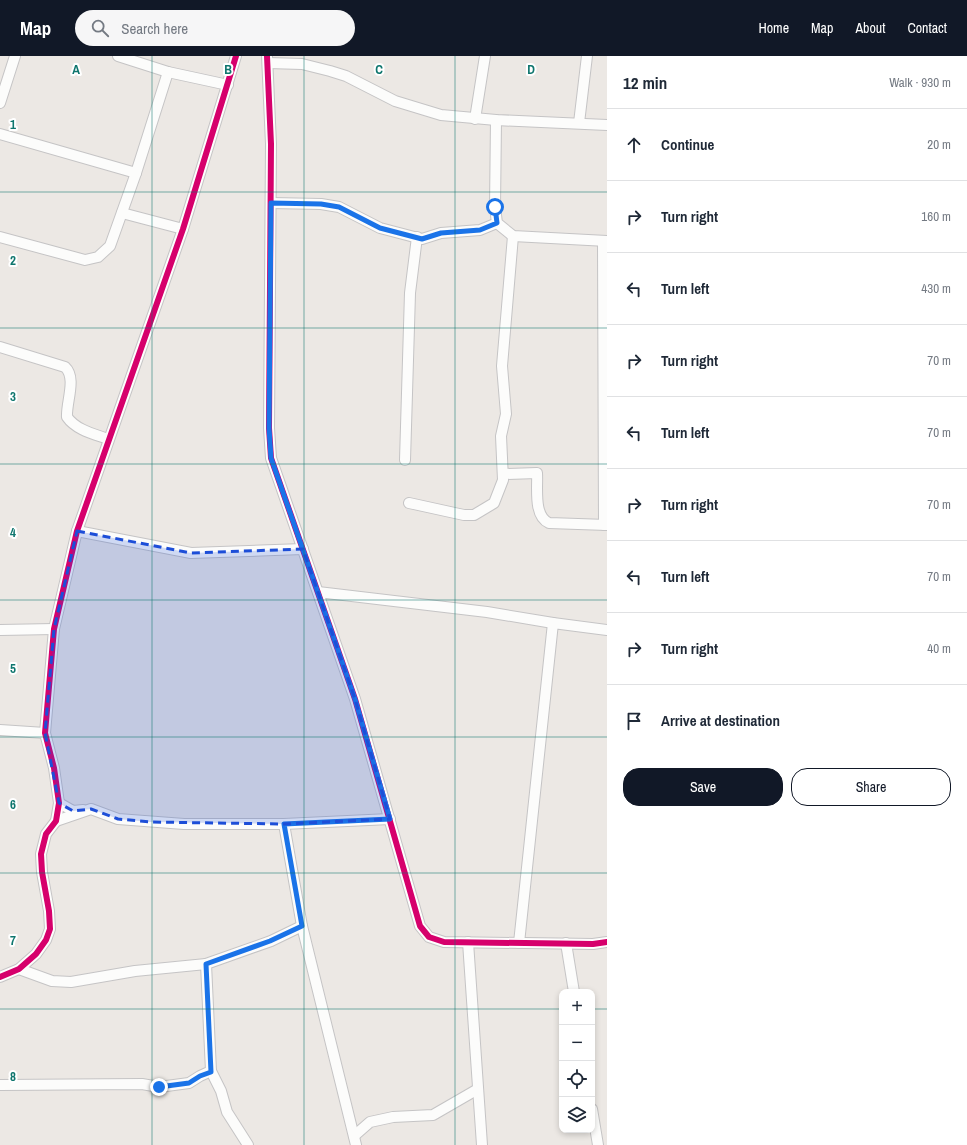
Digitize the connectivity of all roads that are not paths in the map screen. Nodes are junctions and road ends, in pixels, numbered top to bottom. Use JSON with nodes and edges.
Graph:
{"nodes":[{"id":1,"x":15,"y":56,"type":"edge"},
{"id":2,"x":118,"y":56,"type":"edge"},
{"id":3,"x":236,"y":56,"type":"edge"},
{"id":4,"x":485,"y":56,"type":"edge"},
{"id":5,"x":587,"y":56,"type":"edge"},
{"id":6,"x":267,"y":59,"type":"edge"},
{"id":7,"x":168,"y":72,"type":"junction"},
{"id":8,"x":228,"y":85,"type":"junction"},
{"id":9,"x":0,"y":103,"type":"edge"},
{"id":10,"x":475,"y":119,"type":"junction"},
{"id":11,"x":496,"y":120,"type":"junction"},
{"id":12,"x":579,"y":123,"type":"junction"},
{"id":13,"x":607,"y":125,"type":"edge"},
{"id":14,"x":0,"y":134,"type":"edge"},
{"id":15,"x":136,"y":173,"type":"junction"},
{"id":16,"x":271,"y":203,"type":"junction"},
{"id":17,"x":122,"y":213,"type":"junction"},
{"id":18,"x":497,"y":223,"type":"junction"},
{"id":19,"x":184,"y":229,"type":"junction"},
{"id":20,"x":513,"y":236,"type":"junction"},
{"id":21,"x":0,"y":237,"type":"edge"},
{"id":22,"x":417,"y":237,"type":"junction"},
{"id":23,"x":605,"y":241,"type":"edge"},
{"id":24,"x":0,"y":347,"type":"edge"},
{"id":25,"x":108,"y":439,"type":"junction"},
{"id":26,"x":405,"y":460,"type":"dead end"},
{"id":27,"x":504,"y":474,"type":"junction"},
{"id":28,"x":409,"y":503,"type":"dead end"},
{"id":29,"x":605,"y":525,"type":"edge"},
{"id":30,"x":77,"y":531,"type":"junction"},
{"id":31,"x":303,"y":548,"type":"junction"},
{"id":32,"x":318,"y":592,"type":"junction"},
{"id":33,"x":554,"y":623,"type":"junction"},
{"id":34,"x":0,"y":630,"type":"edge"},
{"id":35,"x":54,"y":630,"type":"junction"},
{"id":36,"x":607,"y":630,"type":"edge"},
{"id":37,"x":0,"y":730,"type":"edge"},
{"id":38,"x":45,"y":733,"type":"junction"},
{"id":39,"x":59,"y":803,"type":"junction"},
{"id":40,"x":91,"y":809,"type":"junction"},
{"id":41,"x":390,"y":819,"type":"junction"},
{"id":42,"x":56,"y":821,"type":"junction"},
{"id":43,"x":284,"y":824,"type":"junction"},
{"id":44,"x":302,"y":926,"type":"junction"},
{"id":45,"x":468,"y":942,"type":"junction"},
{"id":46,"x":607,"y":942,"type":"edge"},
{"id":47,"x":519,"y":943,"type":"junction"},
{"id":48,"x":566,"y":943,"type":"junction"},
{"id":49,"x":206,"y":964,"type":"junction"},
{"id":50,"x":19,"y":969,"type":"junction"},
{"id":51,"x":0,"y":977,"type":"edge"},
{"id":52,"x":574,"y":989,"type":"edge"},
{"id":53,"x":211,"y":1072,"type":"junction"},
{"id":54,"x":0,"y":1085,"type":"edge"},
{"id":55,"x":478,"y":1089,"type":"junction"},
{"id":56,"x":595,"y":1127,"type":"edge"},
{"id":57,"x":355,"y":1140,"type":"edge"},
{"id":58,"x":248,"y":1145,"type":"edge"},
{"id":59,"x":482,"y":1145,"type":"edge"},
{"id":60,"x":598,"y":1145,"type":"edge"}],
"edges":[{"from":1,"to":9,"type":"street"},
{"from":2,"to":7,"type":"street"},
{"from":3,"to":8,"type":"street"},
{"from":4,"to":10,"type":"street"},
{"from":5,"to":12,"type":"street"},
{"from":6,"to":10,"type":"street"},
{"from":6,"to":16,"type":"street"},
{"from":7,"to":8,"type":"street"},
{"from":7,"to":15,"type":"street"},
{"from":8,"to":19,"type":"street"},
{"from":10,"to":11,"type":"street"},
{"from":11,"to":12,"type":"street"},
{"from":11,"to":18,"type":"street"},
{"from":12,"to":13,"type":"street"},
{"from":14,"to":15,"type":"street"},
{"from":15,"to":17,"type":"street"},
{"from":16,"to":22,"type":"street"},
{"from":16,"to":31,"type":"street"},
{"from":17,"to":19,"type":"street"},
{"from":17,"to":21,"type":"street"},
{"from":18,"to":20,"type":"street"},
{"from":18,"to":22,"type":"street"},
{"from":19,"to":25,"type":"street"},
{"from":20,"to":23,"type":"street"},
{"from":20,"to":27,"type":"street"},
{"from":22,"to":26,"type":"street"},
{"from":23,"to":29,"type":"street"},
{"from":24,"to":25,"type":"street"},
{"from":25,"to":30,"type":"street"},
{"from":27,"to":28,"type":"street"},
{"from":27,"to":29,"type":"street"},
{"from":30,"to":31,"type":"street"},
{"from":30,"to":35,"type":"street"},
{"from":31,"to":32,"type":"street"},
{"from":32,"to":33,"type":"street"},
{"from":32,"to":41,"type":"street"},
{"from":33,"to":36,"type":"street"},
{"from":33,"to":47,"type":"street"},
{"from":34,"to":35,"type":"street"},
{"from":35,"to":38,"type":"street"},
{"from":37,"to":38,"type":"street"},
{"from":38,"to":39,"type":"street"},
{"from":39,"to":40,"type":"street"},
{"from":39,"to":42,"type":"street"},
{"from":40,"to":42,"type":"street"},
{"from":40,"to":43,"type":"street"},
{"from":41,"to":43,"type":"street"},
{"from":41,"to":45,"type":"street"},
{"from":42,"to":50,"type":"street"},
{"from":43,"to":44,"type":"street"},
{"from":44,"to":49,"type":"street"},
{"from":44,"to":57,"type":"street"},
{"from":45,"to":47,"type":"street"},
{"from":45,"to":55,"type":"street"},
{"from":46,"to":48,"type":"street"},
{"from":47,"to":48,"type":"street"},
{"from":48,"to":52,"type":"street"},
{"from":49,"to":50,"type":"street"},
{"from":49,"to":53,"type":"street"},
{"from":50,"to":51,"type":"street"},
{"from":53,"to":54,"type":"street"},
{"from":53,"to":58,"type":"street"},
{"from":55,"to":57,"type":"street"},
{"from":55,"to":59,"type":"street"},
{"from":56,"to":60,"type":"street"}]}
